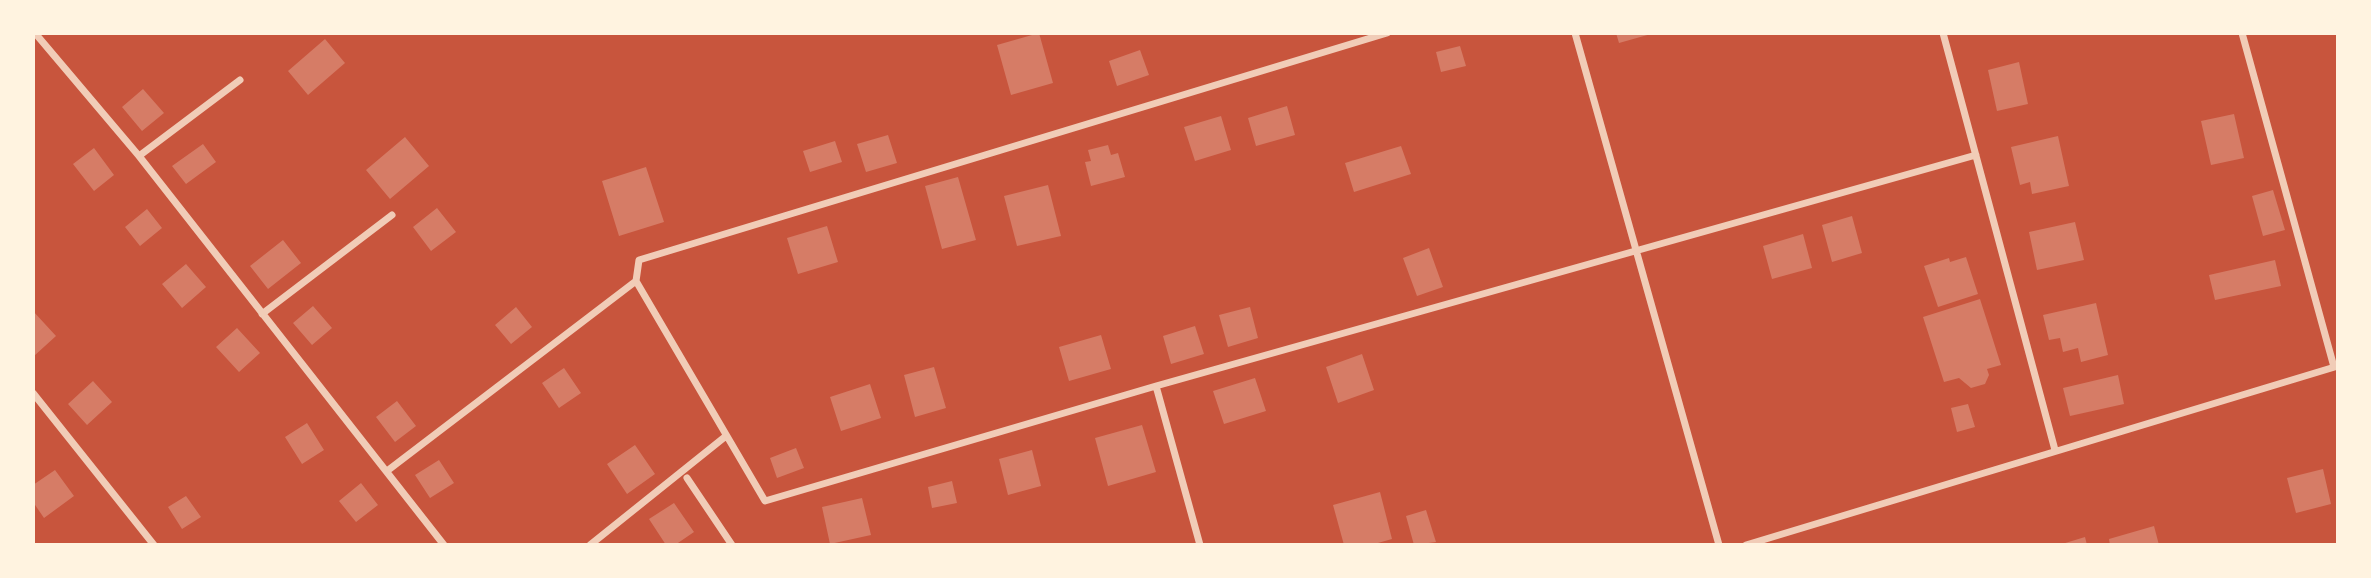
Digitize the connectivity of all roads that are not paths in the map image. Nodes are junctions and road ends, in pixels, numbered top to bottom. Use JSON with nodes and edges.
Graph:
{"nodes":[{"id":1,"x":36,"y":33,"type":"edge"},
{"id":2,"x":1387,"y":33,"type":"edge"},
{"id":3,"x":1575,"y":33,"type":"edge"},
{"id":4,"x":1942,"y":33,"type":"edge"},
{"id":5,"x":2242,"y":33,"type":"edge"},
{"id":6,"x":240,"y":80,"type":"dead end"},
{"id":7,"x":1976,"y":155,"type":"junction"},
{"id":8,"x":139,"y":156,"type":"junction"},
{"id":9,"x":392,"y":215,"type":"dead end"},
{"id":10,"x":1634,"y":251,"type":"junction"},
{"id":11,"x":636,"y":281,"type":"junction"},
{"id":12,"x":262,"y":313,"type":"junction"},
{"id":13,"x":2336,"y":366,"type":"edge"},
{"id":14,"x":1156,"y":386,"type":"junction"},
{"id":15,"x":33,"y":393,"type":"edge"},
{"id":16,"x":726,"y":436,"type":"junction"},
{"id":17,"x":2055,"y":450,"type":"junction"},
{"id":18,"x":387,"y":471,"type":"junction"},
{"id":19,"x":688,"y":478,"type":"dead end"},
{"id":20,"x":154,"y":545,"type":"edge"},
{"id":21,"x":444,"y":545,"type":"edge"},
{"id":22,"x":590,"y":545,"type":"edge"},
{"id":23,"x":732,"y":545,"type":"edge"},
{"id":24,"x":1200,"y":545,"type":"edge"},
{"id":25,"x":1718,"y":545,"type":"edge"},
{"id":26,"x":1746,"y":545,"type":"edge"}],
"edges":[{"from":1,"to":8,"type":"street"},
{"from":2,"to":11,"type":"street"},
{"from":3,"to":10,"type":"street"},
{"from":4,"to":7,"type":"street"},
{"from":5,"to":13,"type":"street"},
{"from":6,"to":8,"type":"street"},
{"from":7,"to":10,"type":"street"},
{"from":7,"to":17,"type":"street"},
{"from":8,"to":12,"type":"street"},
{"from":9,"to":12,"type":"street"},
{"from":10,"to":14,"type":"street"},
{"from":10,"to":25,"type":"street"},
{"from":11,"to":16,"type":"street"},
{"from":11,"to":18,"type":"street"},
{"from":12,"to":18,"type":"street"},
{"from":13,"to":17,"type":"street"},
{"from":14,"to":16,"type":"street"},
{"from":14,"to":24,"type":"street"},
{"from":15,"to":20,"type":"street"},
{"from":16,"to":22,"type":"street"},
{"from":17,"to":26,"type":"street"},
{"from":18,"to":21,"type":"street"},
{"from":19,"to":23,"type":"street"}]}
